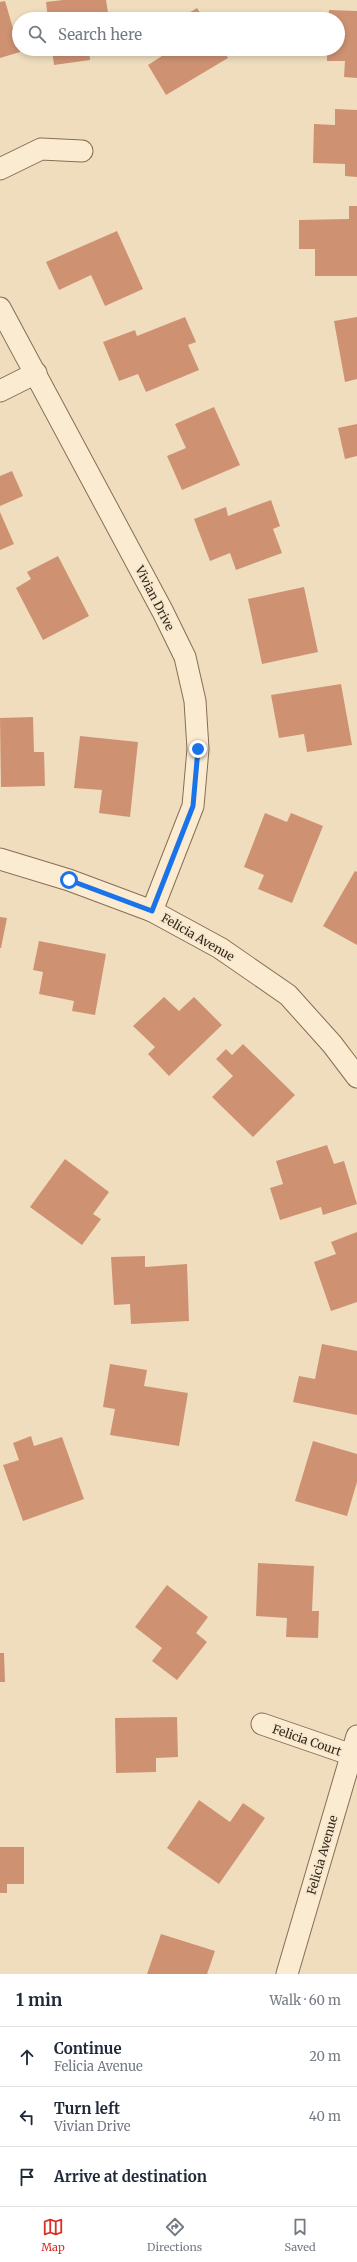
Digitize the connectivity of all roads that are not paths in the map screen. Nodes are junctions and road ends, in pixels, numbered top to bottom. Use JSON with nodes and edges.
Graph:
{"nodes":[{"id":1,"x":82,"y":150,"type":"dead end"},
{"id":2,"x":0,"y":169,"type":"edge"},
{"id":3,"x":0,"y":308,"type":"edge"},
{"id":4,"x":36,"y":373,"type":"junction"},
{"id":5,"x":0,"y":391,"type":"edge"},
{"id":6,"x":0,"y":859,"type":"edge"},
{"id":7,"x":152,"y":911,"type":"junction"},
{"id":8,"x":357,"y":1077,"type":"edge"},
{"id":9,"x":262,"y":1724,"type":"dead end"},
{"id":10,"x":354,"y":1746,"type":"edge"},
{"id":11,"x":287,"y":1974,"type":"edge"}],
"edges":[{"from":1,"to":2,"type":"street"},
{"from":3,"to":4,"type":"street","name":"Vivian Drive"},
{"from":4,"to":5,"type":"street"},
{"from":4,"to":7,"type":"street","name":"Vivian Drive"},
{"from":6,"to":7,"type":"street","name":"Felicia Avenue"},
{"from":7,"to":8,"type":"street","name":"Felicia Avenue"},
{"from":9,"to":10,"type":"street","name":"Felicia Court"},
{"from":10,"to":11,"type":"street","name":"Felicia Avenue"}]}
